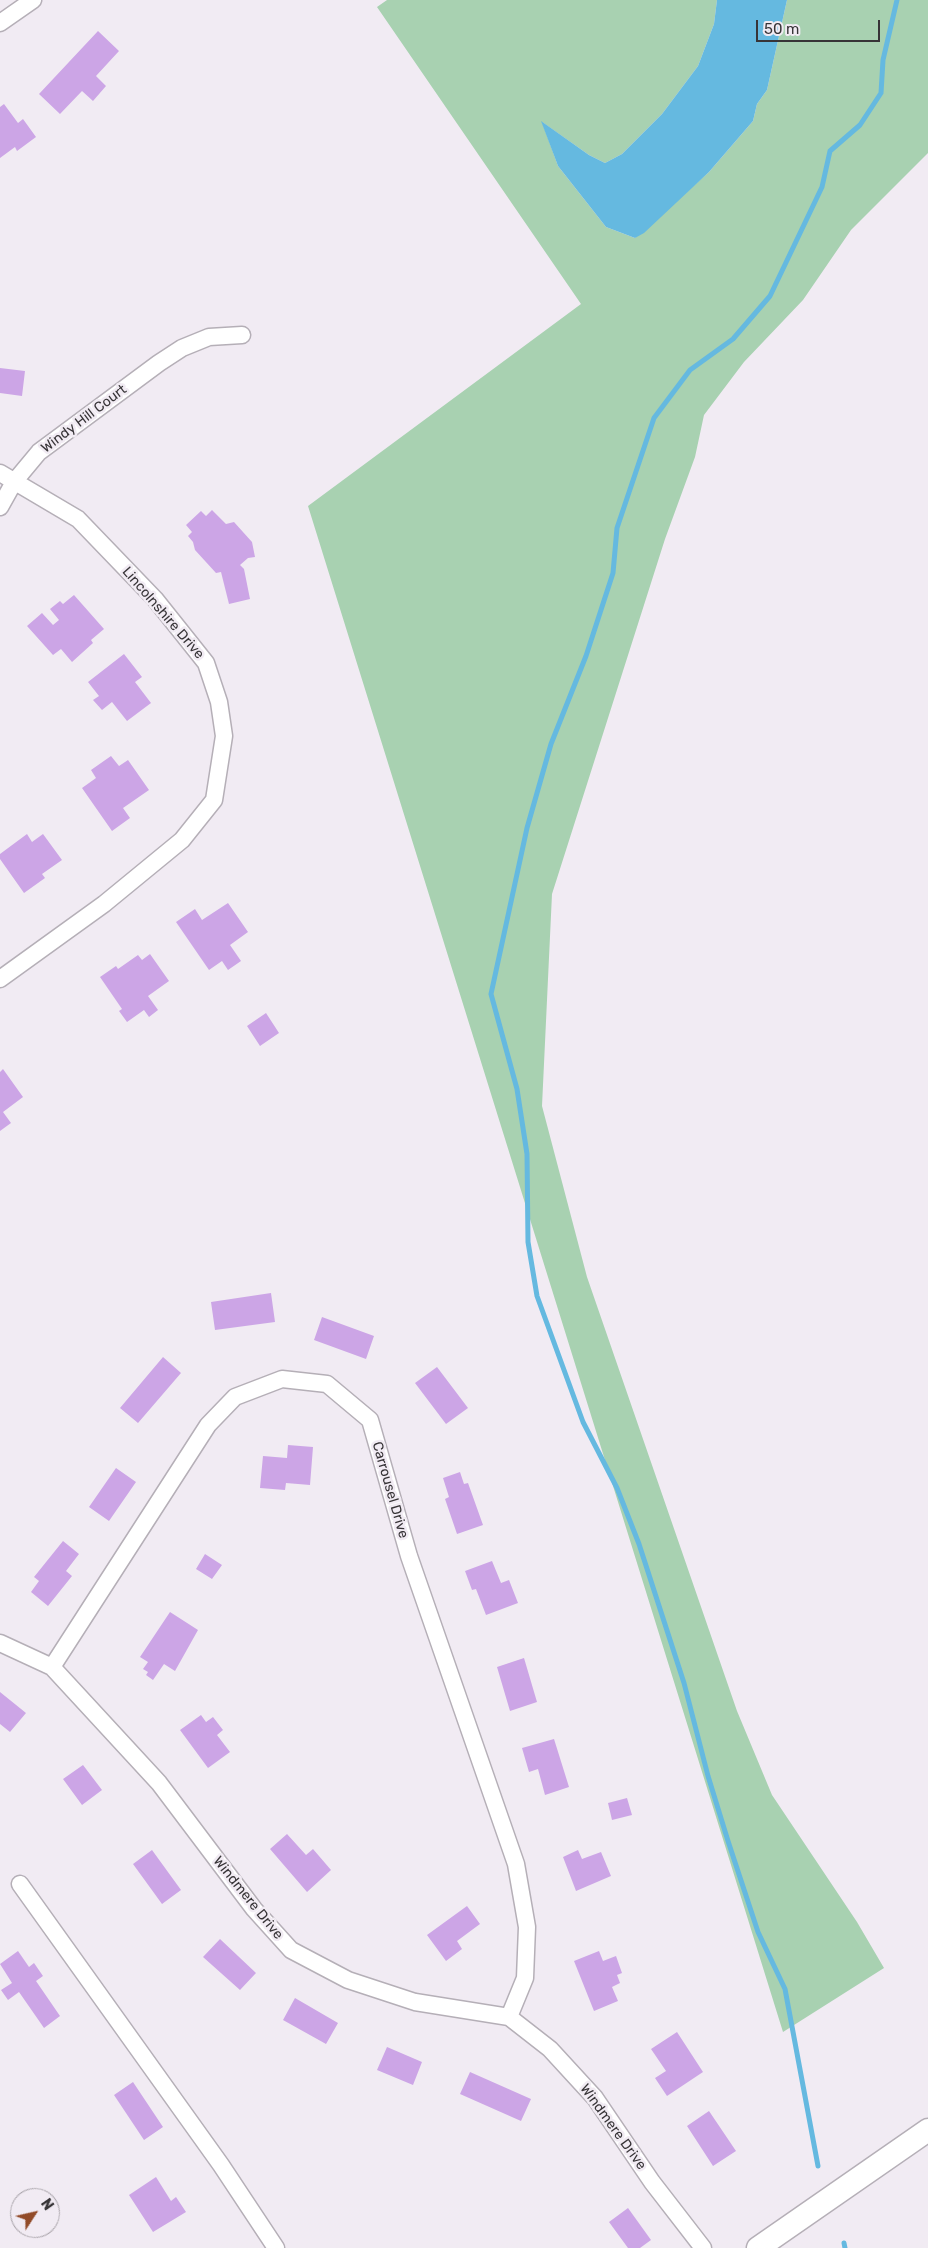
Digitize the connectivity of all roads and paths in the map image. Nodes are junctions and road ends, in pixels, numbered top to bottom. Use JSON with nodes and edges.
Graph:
{"nodes":[{"id":1,"x":33,"y":0,"type":"edge"},
{"id":2,"x":0,"y":24,"type":"edge"},
{"id":3,"x":242,"y":335,"type":"dead end"},
{"id":4,"x":0,"y":473,"type":"edge"},
{"id":5,"x":14,"y":482,"type":"junction"},
{"id":6,"x":0,"y":507,"type":"edge"},
{"id":7,"x":0,"y":979,"type":"edge"},
{"id":8,"x":0,"y":1643,"type":"edge"},
{"id":9,"x":52,"y":1667,"type":"junction"},
{"id":10,"x":20,"y":1884,"type":"dead end"},
{"id":11,"x":509,"y":2017,"type":"junction"},
{"id":12,"x":928,"y":2130,"type":"edge"},
{"id":13,"x":276,"y":2248,"type":"edge"},
{"id":14,"x":703,"y":2248,"type":"edge"},
{"id":15,"x":758,"y":2248,"type":"edge"}],
"edges":[{"from":1,"to":2,"type":"street"},
{"from":3,"to":5,"type":"street","name":"Windy Hill Court"},
{"from":4,"to":5,"type":"street","name":"Lincolnshire Drive"},
{"from":5,"to":6,"type":"street","name":"Windy Hill Court"},
{"from":5,"to":7,"type":"street","name":"Lincolnshire Drive"},
{"from":8,"to":9,"type":"street","name":"Windmere Drive"},
{"from":9,"to":11,"type":"street","name":"Windmere Drive"},
{"from":9,"to":11,"type":"street","name":"Carrousel Drive"},
{"from":10,"to":13,"type":"street"},
{"from":11,"to":14,"type":"street","name":"Windmere Drive"},
{"from":12,"to":15,"type":"main road"}]}
